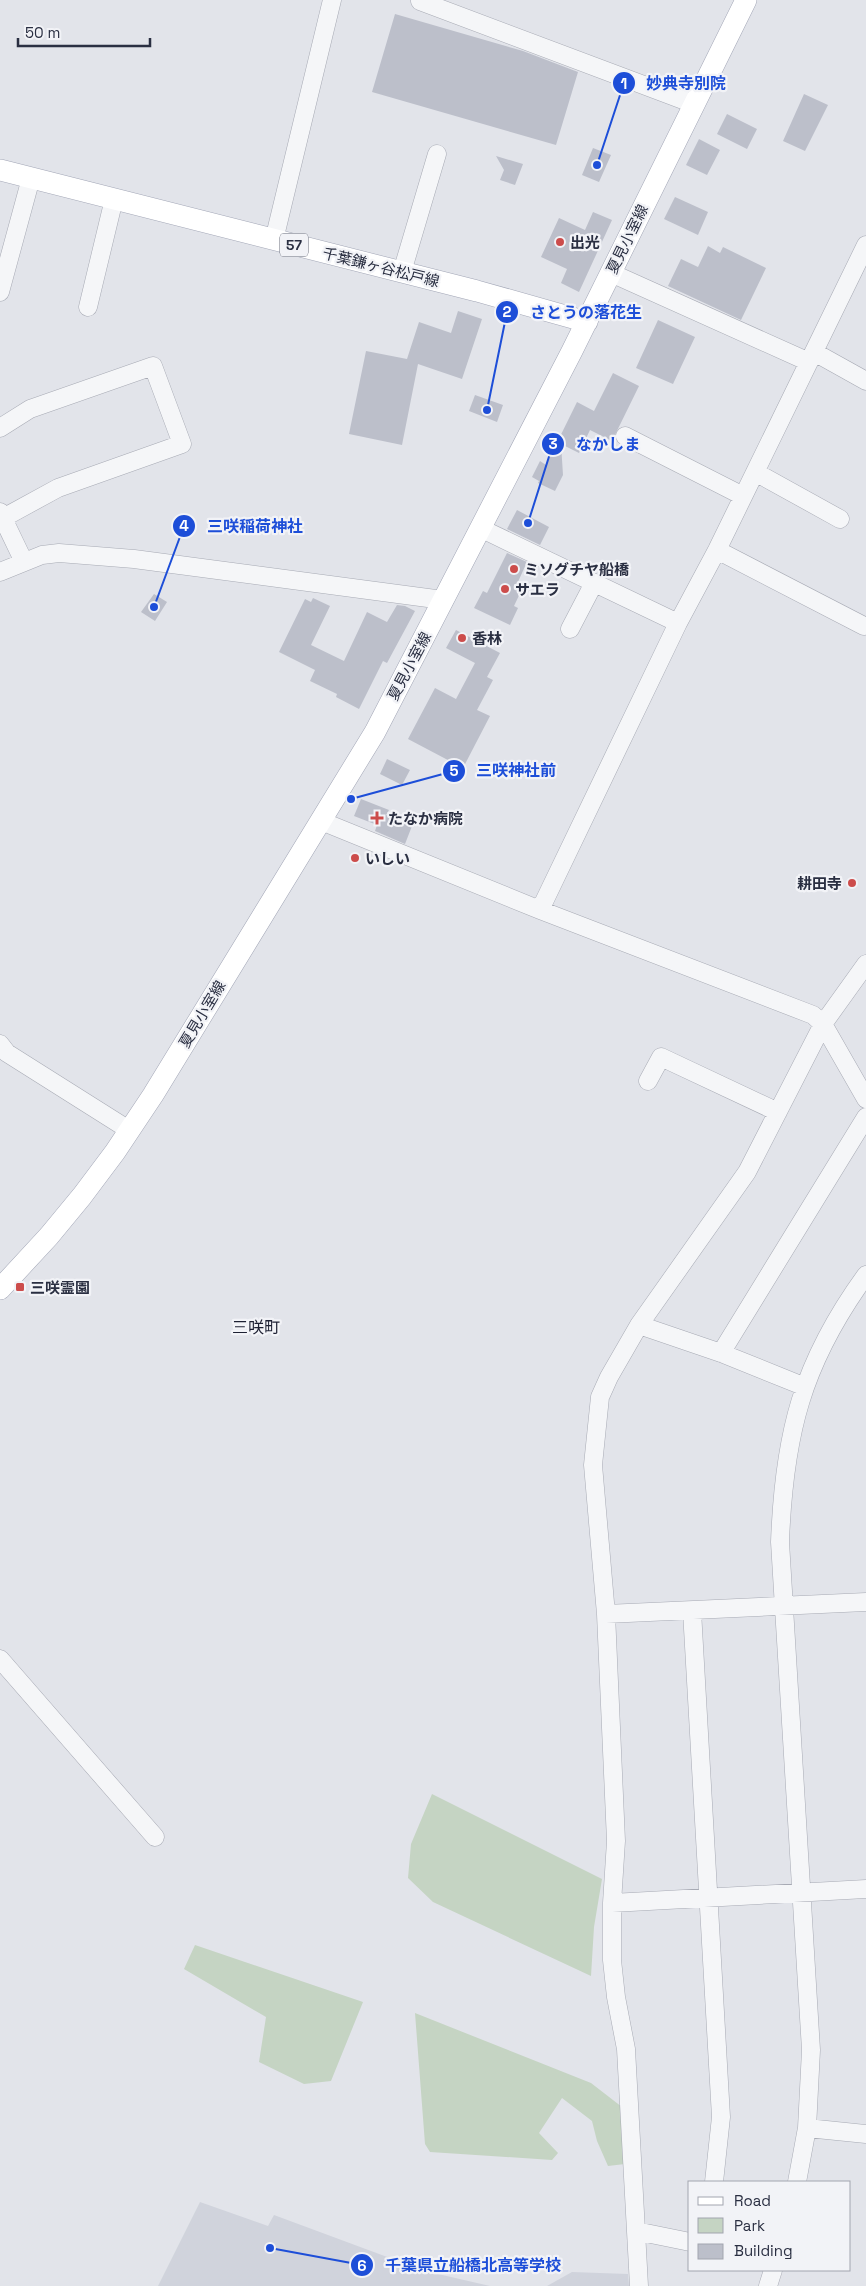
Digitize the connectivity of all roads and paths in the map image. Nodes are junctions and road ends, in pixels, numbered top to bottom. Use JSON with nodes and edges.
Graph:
{"nodes":[{"id":1,"x":332,"y":0,"type":"edge"},
{"id":2,"x":746,"y":0,"type":"edge"},
{"id":3,"x":420,"y":2,"type":"dead end"},
{"id":4,"x":694,"y":104,"type":"junction"},
{"id":5,"x":437,"y":154,"type":"dead end"},
{"id":6,"x":0,"y":170,"type":"edge"},
{"id":7,"x":30,"y":178,"type":"junction"},
{"id":8,"x":114,"y":198,"type":"junction"},
{"id":9,"x":274,"y":240,"type":"junction"},
{"id":10,"x":866,"y":245,"type":"edge"},
{"id":11,"x":402,"y":272,"type":"junction"},
{"id":12,"x":611,"y":273,"type":"junction"},
{"id":13,"x":0,"y":292,"type":"edge"},
{"id":14,"x":88,"y":308,"type":"dead end"},
{"id":15,"x":587,"y":322,"type":"junction"},
{"id":16,"x":811,"y":357,"type":"junction"},
{"id":17,"x":866,"y":381,"type":"edge"},
{"id":18,"x":0,"y":428,"type":"edge"},
{"id":19,"x":625,"y":436,"type":"dead end"},
{"id":20,"x":755,"y":472,"type":"junction"},
{"id":21,"x":743,"y":496,"type":"junction"},
{"id":22,"x":1,"y":515,"type":"edge"},
{"id":23,"x":840,"y":519,"type":"dead end"},
{"id":24,"x":480,"y":528,"type":"junction"},
{"id":25,"x":717,"y":550,"type":"junction"},
{"id":26,"x":24,"y":562,"type":"junction"},
{"id":27,"x":0,"y":572,"type":"edge"},
{"id":28,"x":594,"y":583,"type":"junction"},
{"id":29,"x":443,"y":600,"type":"junction"},
{"id":30,"x":678,"y":623,"type":"junction"},
{"id":31,"x":864,"y":626,"type":"dead end"},
{"id":32,"x":570,"y":628,"type":"dead end"},
{"id":33,"x":321,"y":822,"type":"junction"},
{"id":34,"x":540,"y":910,"type":"junction"},
{"id":35,"x":866,"y":964,"type":"edge"},
{"id":36,"x":823,"y":1024,"type":"junction"},
{"id":37,"x":0,"y":1044,"type":"edge"},
{"id":38,"x":648,"y":1081,"type":"dead end"},
{"id":39,"x":866,"y":1099,"type":"edge"},
{"id":40,"x":778,"y":1112,"type":"junction"},
{"id":41,"x":866,"y":1117,"type":"edge"},
{"id":42,"x":130,"y":1130,"type":"junction"},
{"id":43,"x":866,"y":1275,"type":"edge"},
{"id":44,"x":0,"y":1289,"type":"edge"},
{"id":45,"x":639,"y":1325,"type":"junction"},
{"id":46,"x":721,"y":1354,"type":"junction"},
{"id":47,"x":803,"y":1386,"type":"junction"},
{"id":48,"x":866,"y":1602,"type":"edge"},
{"id":49,"x":785,"y":1606,"type":"junction"},
{"id":50,"x":692,"y":1611,"type":"junction"},
{"id":51,"x":606,"y":1614,"type":"junction"},
{"id":52,"x":0,"y":1659,"type":"edge"},
{"id":53,"x":155,"y":1837,"type":"dead end"},
{"id":54,"x":866,"y":1889,"type":"edge"},
{"id":55,"x":801,"y":1893,"type":"junction"},
{"id":56,"x":710,"y":1896,"type":"junction"},
{"id":57,"x":612,"y":1903,"type":"junction"},
{"id":58,"x":807,"y":2128,"type":"junction"},
{"id":59,"x":866,"y":2134,"type":"edge"},
{"id":60,"x":714,"y":2181,"type":"edge"},
{"id":61,"x":797,"y":2181,"type":"edge"},
{"id":62,"x":636,"y":2231,"type":"junction"},
{"id":63,"x":688,"y":2242,"type":"edge"},
{"id":64,"x":773,"y":2271,"type":"edge"},
{"id":65,"x":639,"y":2286,"type":"edge"},
{"id":66,"x":768,"y":2286,"type":"edge"}],
"edges":[{"from":1,"to":9,"type":"street"},
{"from":2,"to":4,"type":"main road","name":"夏見小室線"},
{"from":3,"to":4,"type":"street"},
{"from":4,"to":12,"type":"main road","name":"夏見小室線"},
{"from":5,"to":11,"type":"street"},
{"from":6,"to":7,"type":"main road","name":"千葉鎌ヶ谷松戸線","number":"57"},
{"from":7,"to":8,"type":"main road","name":"千葉鎌ヶ谷松戸線","number":"57"},
{"from":7,"to":13,"type":"street"},
{"from":8,"to":9,"type":"main road","name":"千葉鎌ヶ谷松戸線","number":"57"},
{"from":8,"to":14,"type":"street"},
{"from":9,"to":11,"type":"main road","name":"千葉鎌ヶ谷松戸線","number":"57"},
{"from":10,"to":16,"type":"street"},
{"from":11,"to":15,"type":"main road","name":"千葉鎌ヶ谷松戸線","number":"57"},
{"from":12,"to":15,"type":"main road","name":"夏見小室線"},
{"from":12,"to":16,"type":"street"},
{"from":15,"to":24,"type":"main road","name":"夏見小室線"},
{"from":16,"to":17,"type":"street"},
{"from":16,"to":20,"type":"street"},
{"from":18,"to":22,"type":"street"},
{"from":19,"to":21,"type":"street"},
{"from":20,"to":21,"type":"street"},
{"from":20,"to":23,"type":"street"},
{"from":21,"to":25,"type":"street"},
{"from":22,"to":26,"type":"street"},
{"from":24,"to":28,"type":"street"},
{"from":24,"to":29,"type":"main road","name":"夏見小室線"},
{"from":25,"to":30,"type":"street"},
{"from":25,"to":31,"type":"street"},
{"from":26,"to":27,"type":"street"},
{"from":26,"to":29,"type":"street"},
{"from":28,"to":30,"type":"street"},
{"from":28,"to":32,"type":"street"},
{"from":29,"to":33,"type":"main road","name":"夏見小室線"},
{"from":30,"to":34,"type":"street"},
{"from":33,"to":34,"type":"street"},
{"from":33,"to":42,"type":"main road","name":"夏見小室線"},
{"from":34,"to":36,"type":"street"},
{"from":35,"to":36,"type":"street"},
{"from":36,"to":39,"type":"street"},
{"from":36,"to":40,"type":"street"},
{"from":37,"to":42,"type":"street"},
{"from":38,"to":40,"type":"street"},
{"from":40,"to":45,"type":"street"},
{"from":41,"to":46,"type":"street"},
{"from":42,"to":44,"type":"main road","name":"夏見小室線"},
{"from":43,"to":47,"type":"street"},
{"from":45,"to":46,"type":"street"},
{"from":45,"to":51,"type":"street"},
{"from":46,"to":47,"type":"street"},
{"from":47,"to":49,"type":"street"},
{"from":48,"to":49,"type":"street"},
{"from":49,"to":50,"type":"street"},
{"from":49,"to":55,"type":"street"},
{"from":50,"to":51,"type":"street"},
{"from":50,"to":56,"type":"street"},
{"from":51,"to":57,"type":"street"},
{"from":52,"to":53,"type":"street"},
{"from":54,"to":55,"type":"street"},
{"from":55,"to":56,"type":"street"},
{"from":55,"to":58,"type":"street"},
{"from":56,"to":57,"type":"street"},
{"from":56,"to":60,"type":"street"},
{"from":57,"to":62,"type":"street"},
{"from":58,"to":59,"type":"street"},
{"from":58,"to":61,"type":"street"},
{"from":62,"to":63,"type":"street"},
{"from":62,"to":65,"type":"street"},
{"from":64,"to":66,"type":"street"}]}
